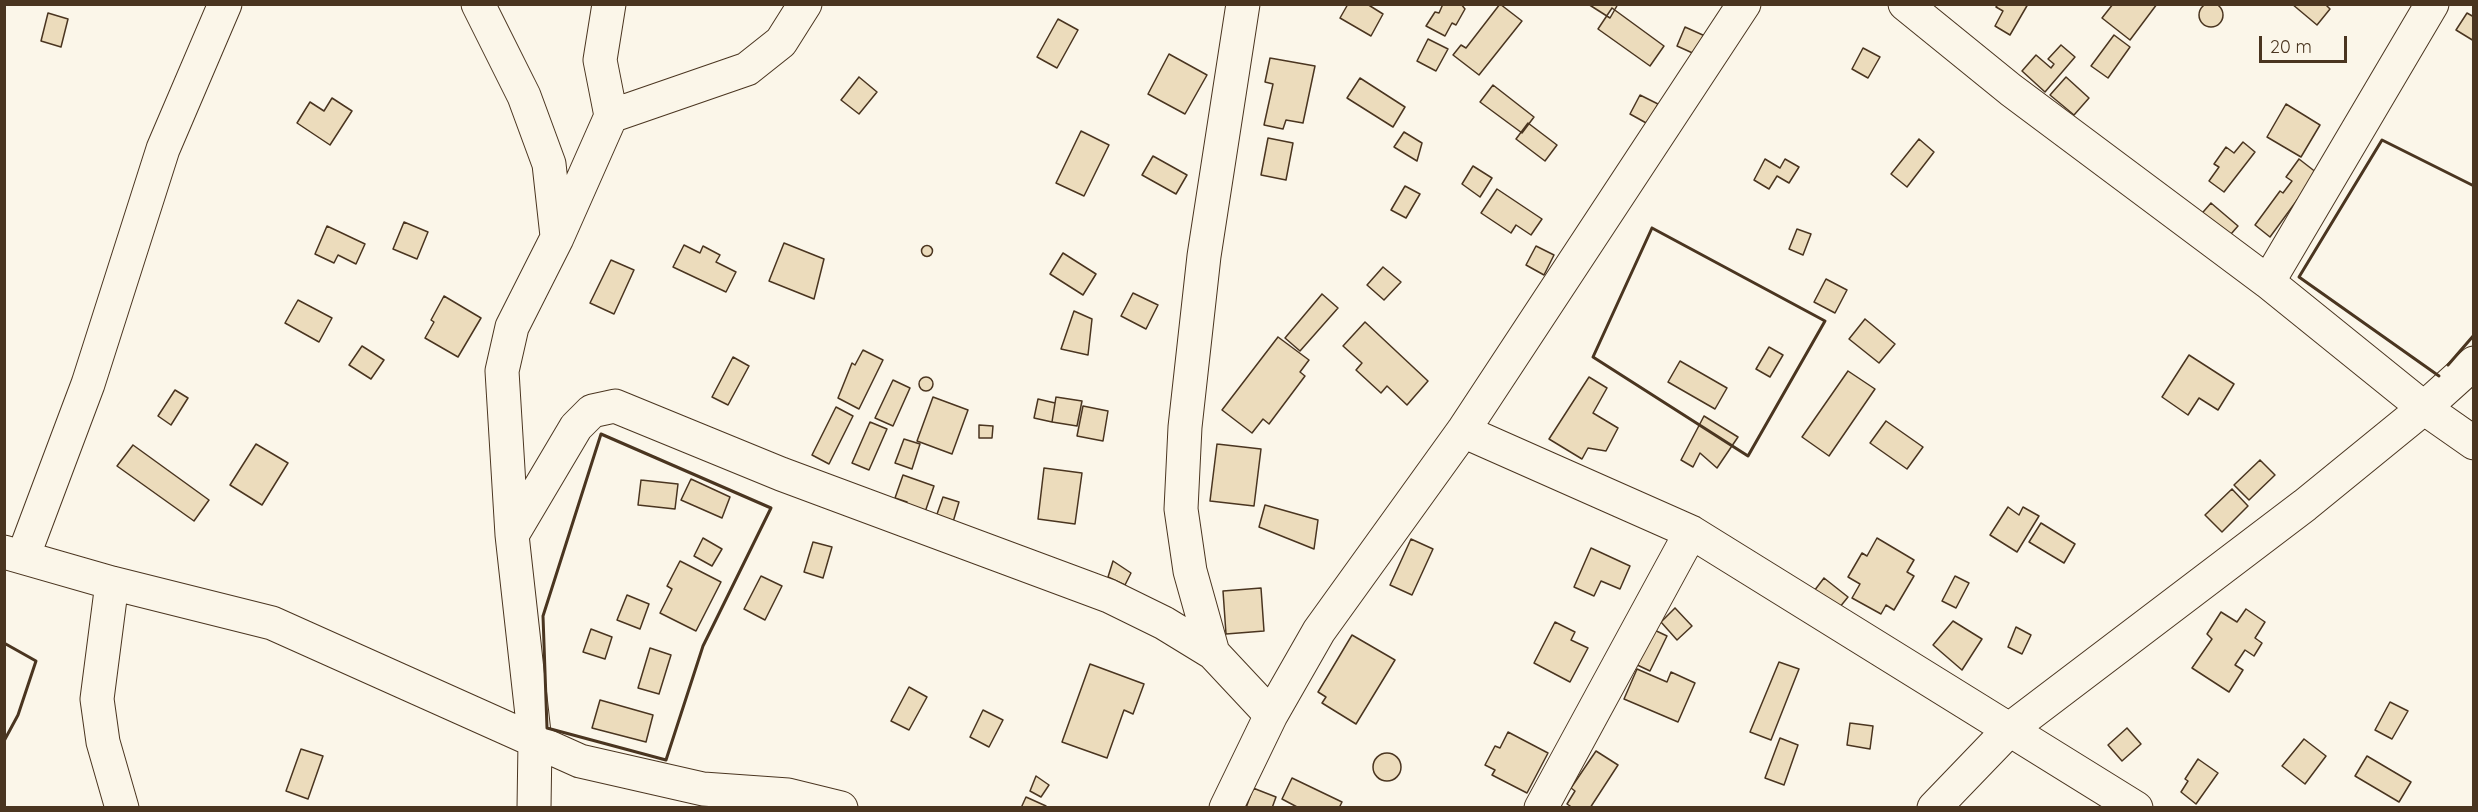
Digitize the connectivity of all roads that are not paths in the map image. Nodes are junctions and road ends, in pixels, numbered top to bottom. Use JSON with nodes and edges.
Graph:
{"nodes":[{"id":1,"x":225,"y":4,"type":"edge"},
{"id":2,"x":477,"y":4,"type":"edge"},
{"id":3,"x":609,"y":4,"type":"edge"},
{"id":4,"x":805,"y":4,"type":"edge"},
{"id":5,"x":1243,"y":4,"type":"edge"},
{"id":6,"x":1744,"y":4,"type":"edge"},
{"id":7,"x":1905,"y":4,"type":"edge"},
{"id":8,"x":2432,"y":4,"type":"edge"},
{"id":9,"x":611,"y":116,"type":"junction"},
{"id":10,"x":557,"y":238,"type":"junction"},
{"id":11,"x":2268,"y":282,"type":"junction"},
{"id":12,"x":2474,"y":363,"type":"edge"},
{"id":13,"x":2424,"y":408,"type":"junction"},
{"id":14,"x":1463,"y":431,"type":"junction"},
{"id":15,"x":2474,"y":443,"type":"edge"},
{"id":16,"x":1690,"y":532,"type":"junction"},
{"id":17,"x":512,"y":534,"type":"junction"},
{"id":18,"x":14,"y":555,"type":"edge"},
{"id":19,"x":112,"y":583,"type":"junction"},
{"id":20,"x":1213,"y":653,"type":"junction"},
{"id":21,"x":1271,"y":715,"type":"junction"},
{"id":22,"x":2010,"y":729,"type":"junction"},
{"id":23,"x":535,"y":742,"type":"junction"},
{"id":24,"x":122,"y":807,"type":"edge"},
{"id":25,"x":534,"y":807,"type":"edge"},
{"id":26,"x":841,"y":807,"type":"edge"},
{"id":27,"x":1226,"y":807,"type":"edge"},
{"id":28,"x":1541,"y":807,"type":"edge"},
{"id":29,"x":1934,"y":807,"type":"edge"},
{"id":30,"x":2136,"y":807,"type":"edge"}],
"edges":[{"from":1,"to":18,"type":"street"},
{"from":2,"to":10,"type":"street"},
{"from":3,"to":9,"type":"street"},
{"from":4,"to":9,"type":"street"},
{"from":5,"to":20,"type":"street"},
{"from":6,"to":14,"type":"street"},
{"from":7,"to":11,"type":"street"},
{"from":8,"to":11,"type":"street"},
{"from":9,"to":10,"type":"street"},
{"from":10,"to":17,"type":"street"},
{"from":11,"to":13,"type":"street"},
{"from":12,"to":13,"type":"street"},
{"from":13,"to":15,"type":"street"},
{"from":13,"to":22,"type":"street"},
{"from":14,"to":16,"type":"street"},
{"from":14,"to":21,"type":"street"},
{"from":16,"to":22,"type":"street"},
{"from":16,"to":28,"type":"street"},
{"from":17,"to":20,"type":"street"},
{"from":17,"to":23,"type":"street"},
{"from":18,"to":19,"type":"street"},
{"from":19,"to":23,"type":"street"},
{"from":19,"to":24,"type":"street"},
{"from":20,"to":21,"type":"street"},
{"from":21,"to":27,"type":"street"},
{"from":22,"to":29,"type":"street"},
{"from":22,"to":30,"type":"street"},
{"from":23,"to":25,"type":"street"},
{"from":23,"to":26,"type":"street"}]}
